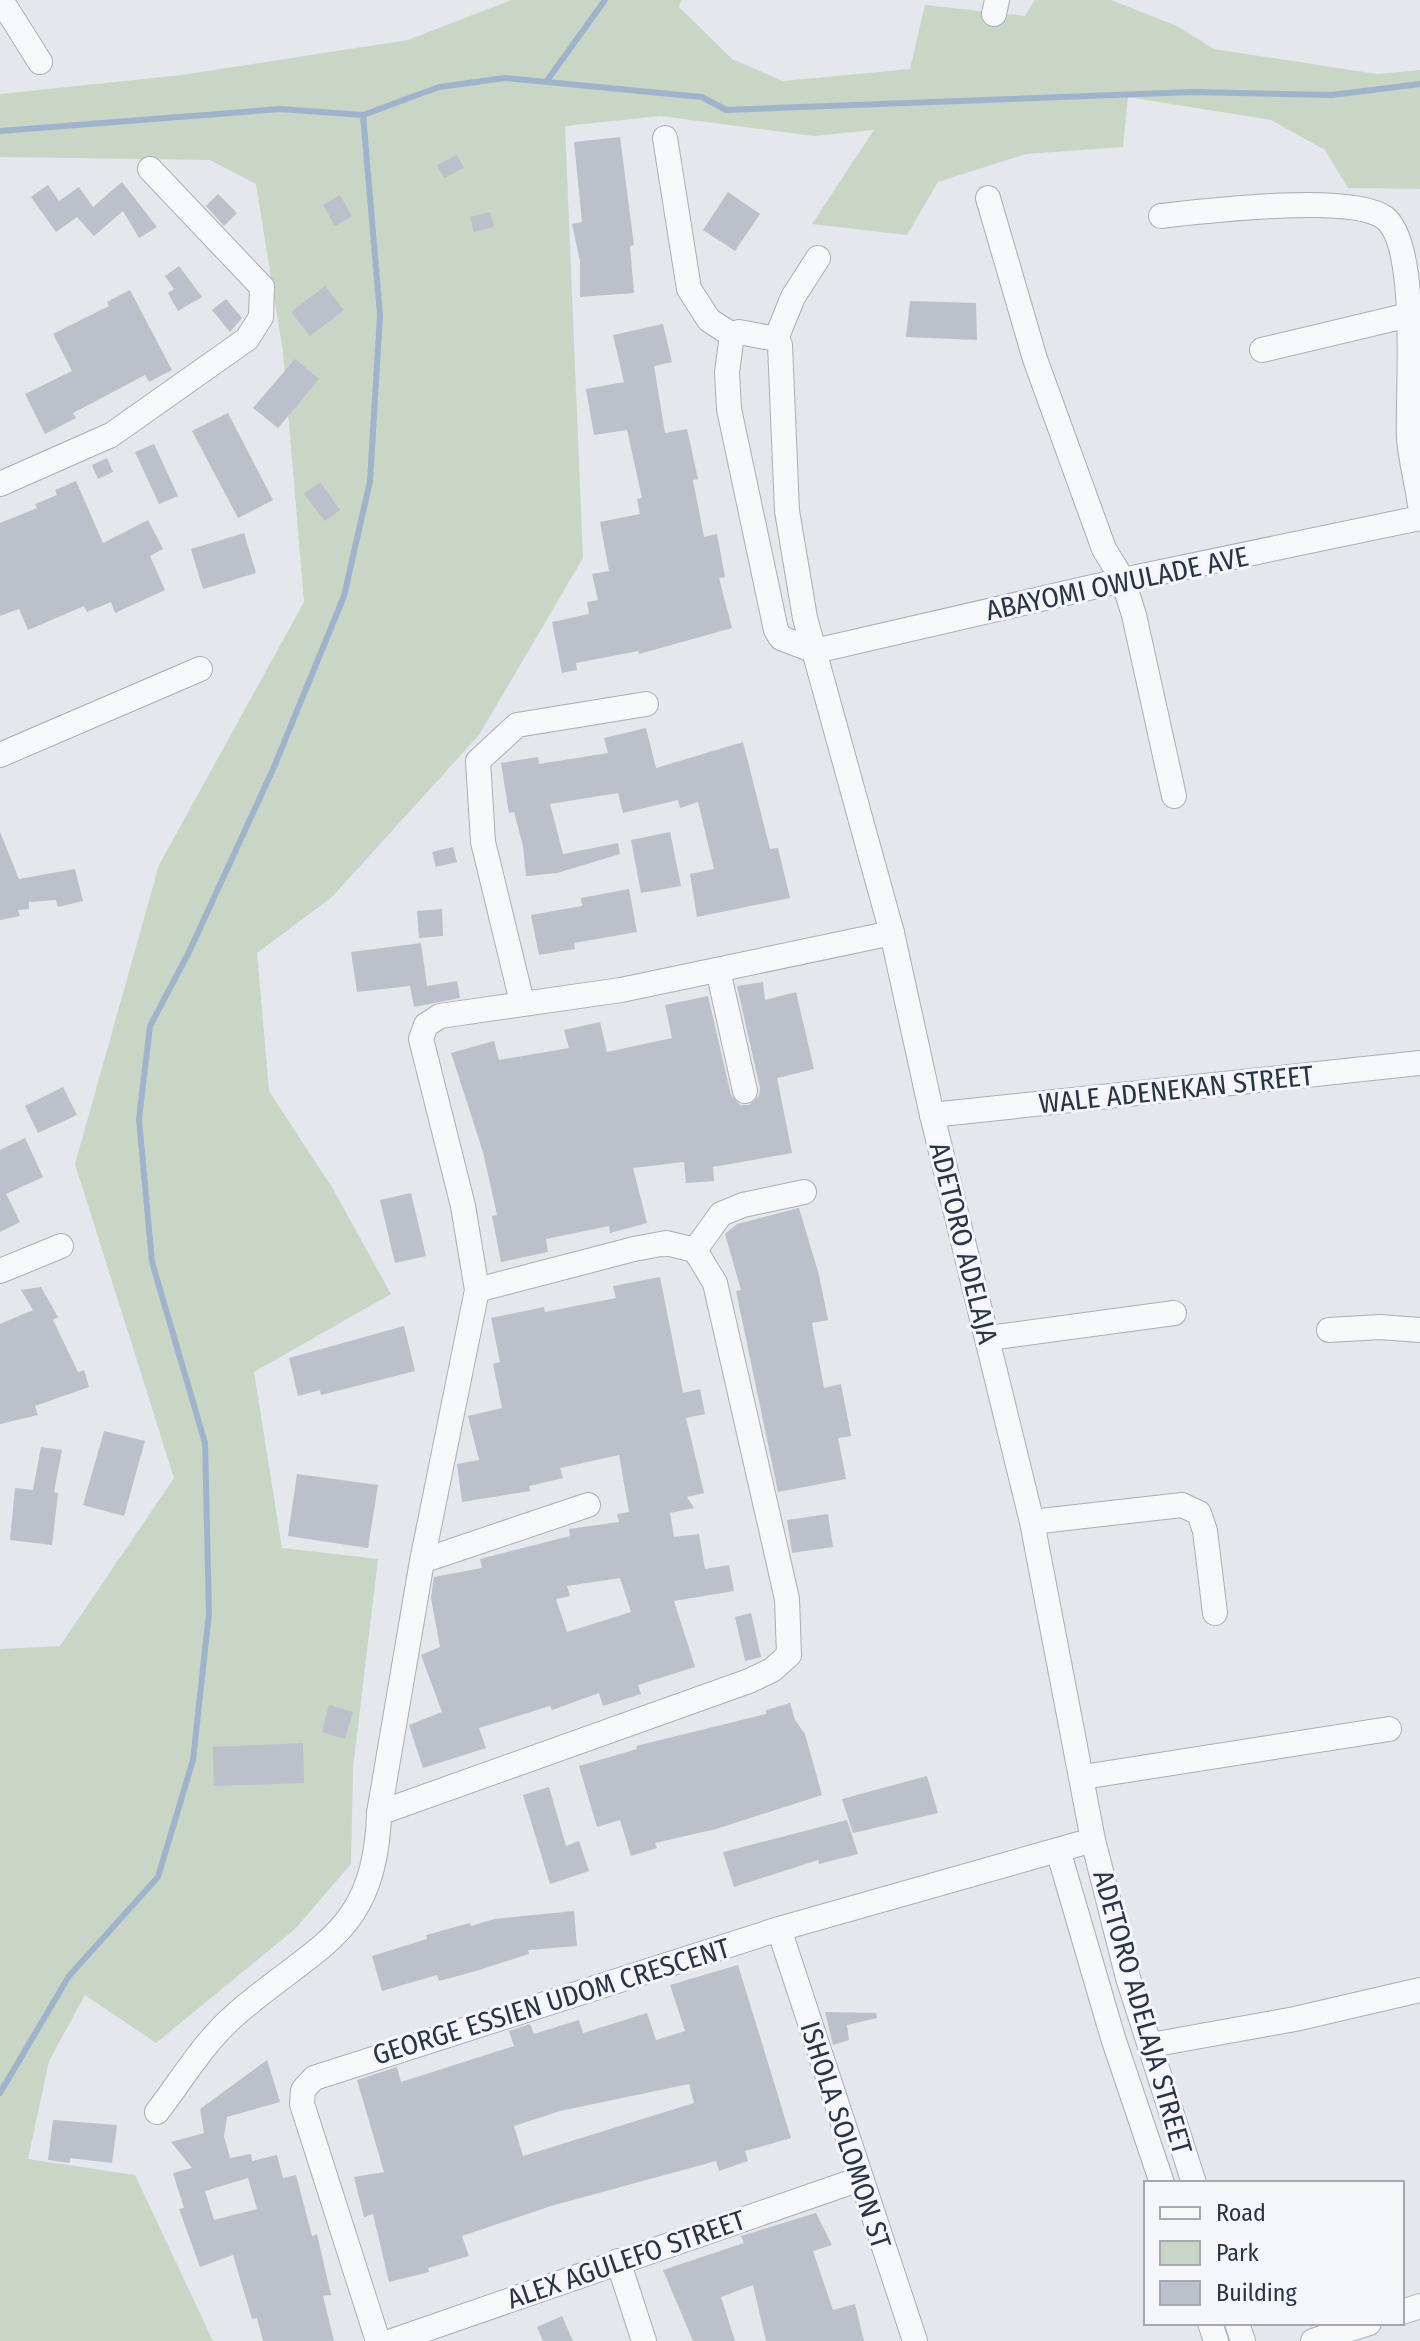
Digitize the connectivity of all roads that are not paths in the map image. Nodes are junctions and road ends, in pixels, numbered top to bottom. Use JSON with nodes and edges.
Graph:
{"nodes":[{"id":1,"x":1,"y":0,"type":"edge"},
{"id":2,"x":40,"y":62,"type":"dead end"},
{"id":3,"x":665,"y":138,"type":"dead end"},
{"id":4,"x":150,"y":169,"type":"dead end"},
{"id":5,"x":988,"y":198,"type":"dead end"},
{"id":6,"x":1161,"y":216,"type":"dead end"},
{"id":7,"x":818,"y":258,"type":"dead end"},
{"id":8,"x":1412,"y":303,"type":"edge"},
{"id":9,"x":732,"y":335,"type":"junction"},
{"id":10,"x":776,"y":339,"type":"junction"},
{"id":11,"x":1262,"y":350,"type":"dead end"},
{"id":12,"x":0,"y":484,"type":"edge"},
{"id":13,"x":1420,"y":505,"type":"edge"},
{"id":14,"x":1420,"y":518,"type":"edge"},
{"id":15,"x":1123,"y":580,"type":"junction"},
{"id":16,"x":815,"y":651,"type":"junction"},
{"id":17,"x":200,"y":669,"type":"dead end"},
{"id":18,"x":646,"y":704,"type":"dead end"},
{"id":19,"x":0,"y":755,"type":"edge"},
{"id":20,"x":1174,"y":796,"type":"dead end"},
{"id":21,"x":892,"y":933,"type":"junction"},
{"id":22,"x":718,"y":970,"type":"junction"},
{"id":23,"x":522,"y":1002,"type":"junction"},
{"id":24,"x":1420,"y":1063,"type":"edge"},
{"id":25,"x":745,"y":1091,"type":"dead end"},
{"id":26,"x":932,"y":1115,"type":"junction"},
{"id":27,"x":804,"y":1192,"type":"dead end"},
{"id":28,"x":61,"y":1246,"type":"dead end"},
{"id":29,"x":695,"y":1250,"type":"junction"},
{"id":30,"x":0,"y":1271,"type":"edge"},
{"id":31,"x":477,"y":1290,"type":"junction"},
{"id":32,"x":1174,"y":1313,"type":"dead end"},
{"id":33,"x":1329,"y":1330,"type":"dead end"},
{"id":34,"x":1420,"y":1330,"type":"edge"},
{"id":35,"x":989,"y":1338,"type":"junction"},
{"id":36,"x":588,"y":1505,"type":"dead end"},
{"id":37,"x":1032,"y":1522,"type":"junction"},
{"id":38,"x":422,"y":1561,"type":"junction"},
{"id":39,"x":1215,"y":1613,"type":"dead end"},
{"id":40,"x":1389,"y":1729,"type":"dead end"},
{"id":41,"x":1083,"y":1777,"type":"junction"},
{"id":42,"x":379,"y":1813,"type":"junction"},
{"id":43,"x":1093,"y":1840,"type":"junction"},
{"id":44,"x":1058,"y":1850,"type":"junction"},
{"id":45,"x":779,"y":1929,"type":"junction"},
{"id":46,"x":1420,"y":1990,"type":"edge"},
{"id":47,"x":1151,"y":2045,"type":"junction"},
{"id":48,"x":157,"y":2112,"type":"dead end"},
{"id":49,"x":860,"y":2179,"type":"junction"},
{"id":50,"x":1161,"y":2181,"type":"edge"},
{"id":51,"x":1193,"y":2181,"type":"edge"},
{"id":52,"x":618,"y":2261,"type":"junction"},
{"id":53,"x":1363,"y":2325,"type":"edge"},
{"id":54,"x":378,"y":2341,"type":"edge"},
{"id":55,"x":392,"y":2341,"type":"edge"},
{"id":56,"x":644,"y":2341,"type":"edge"},
{"id":57,"x":915,"y":2341,"type":"edge"},
{"id":58,"x":1313,"y":2341,"type":"edge"}],
"edges":[{"from":1,"to":2,"type":"street"},
{"from":3,"to":9,"type":"street"},
{"from":4,"to":12,"type":"street"},
{"from":5,"to":15,"type":"street"},
{"from":6,"to":8,"type":"street"},
{"from":7,"to":10,"type":"street"},
{"from":8,"to":11,"type":"street"},
{"from":8,"to":13,"type":"street"},
{"from":9,"to":10,"type":"street"},
{"from":9,"to":16,"type":"street"},
{"from":10,"to":16,"type":"street","name":"ADETORO ADELAJA"},
{"from":14,"to":15,"type":"street","name":"ABAYOMI OWULADE AVE"},
{"from":15,"to":16,"type":"street","name":"ABAYOMI OWULADE AVE"},
{"from":15,"to":20,"type":"street"},
{"from":16,"to":21,"type":"street","name":"ADETORO ADELAJA"},
{"from":17,"to":19,"type":"street"},
{"from":18,"to":23,"type":"street"},
{"from":21,"to":22,"type":"street"},
{"from":21,"to":26,"type":"street","name":"ADETORO ADELAJA"},
{"from":22,"to":23,"type":"street"},
{"from":22,"to":25,"type":"street"},
{"from":23,"to":31,"type":"street"},
{"from":24,"to":26,"type":"street","name":"WALE ADENEKAN STREET"},
{"from":26,"to":35,"type":"street","name":"ADETORO ADELAJA"},
{"from":27,"to":29,"type":"street"},
{"from":28,"to":30,"type":"street"},
{"from":29,"to":31,"type":"street"},
{"from":29,"to":42,"type":"street"},
{"from":31,"to":38,"type":"street"},
{"from":32,"to":35,"type":"street"},
{"from":33,"to":34,"type":"street"},
{"from":35,"to":37,"type":"street","name":"ADETORO ADELAJA"},
{"from":36,"to":38,"type":"street"},
{"from":37,"to":39,"type":"street"},
{"from":37,"to":41,"type":"street","name":"ADETORO ADELAJA"},
{"from":38,"to":42,"type":"street"},
{"from":40,"to":41,"type":"street"},
{"from":41,"to":43,"type":"street","name":"ADETORO ADELAJA"},
{"from":42,"to":48,"type":"street"},
{"from":43,"to":44,"type":"street","name":"GEORGE ESSIEN UDOM CRESCENT"},
{"from":43,"to":47,"type":"street","name":"ADETORO ADELAJA STREET"},
{"from":44,"to":45,"type":"street","name":"GEORGE ESSIEN UDOM CRESCENT"},
{"from":44,"to":50,"type":"street"},
{"from":45,"to":49,"type":"street","name":"ISHOLA SOLOMON ST"},
{"from":45,"to":54,"type":"street","name":"GEORGE ESSIEN UDOM CRESCENT"},
{"from":46,"to":47,"type":"street"},
{"from":47,"to":51,"type":"street","name":"ADETORO ADELAJA STREET"},
{"from":49,"to":52,"type":"street","name":"ALEX AGULEFO STREET"},
{"from":49,"to":57,"type":"street","name":"ISHOLA SOLOMON ST"},
{"from":52,"to":55,"type":"street","name":"ALEX AGULEFO STREET"},
{"from":52,"to":56,"type":"street"},
{"from":53,"to":58,"type":"street"}]}
